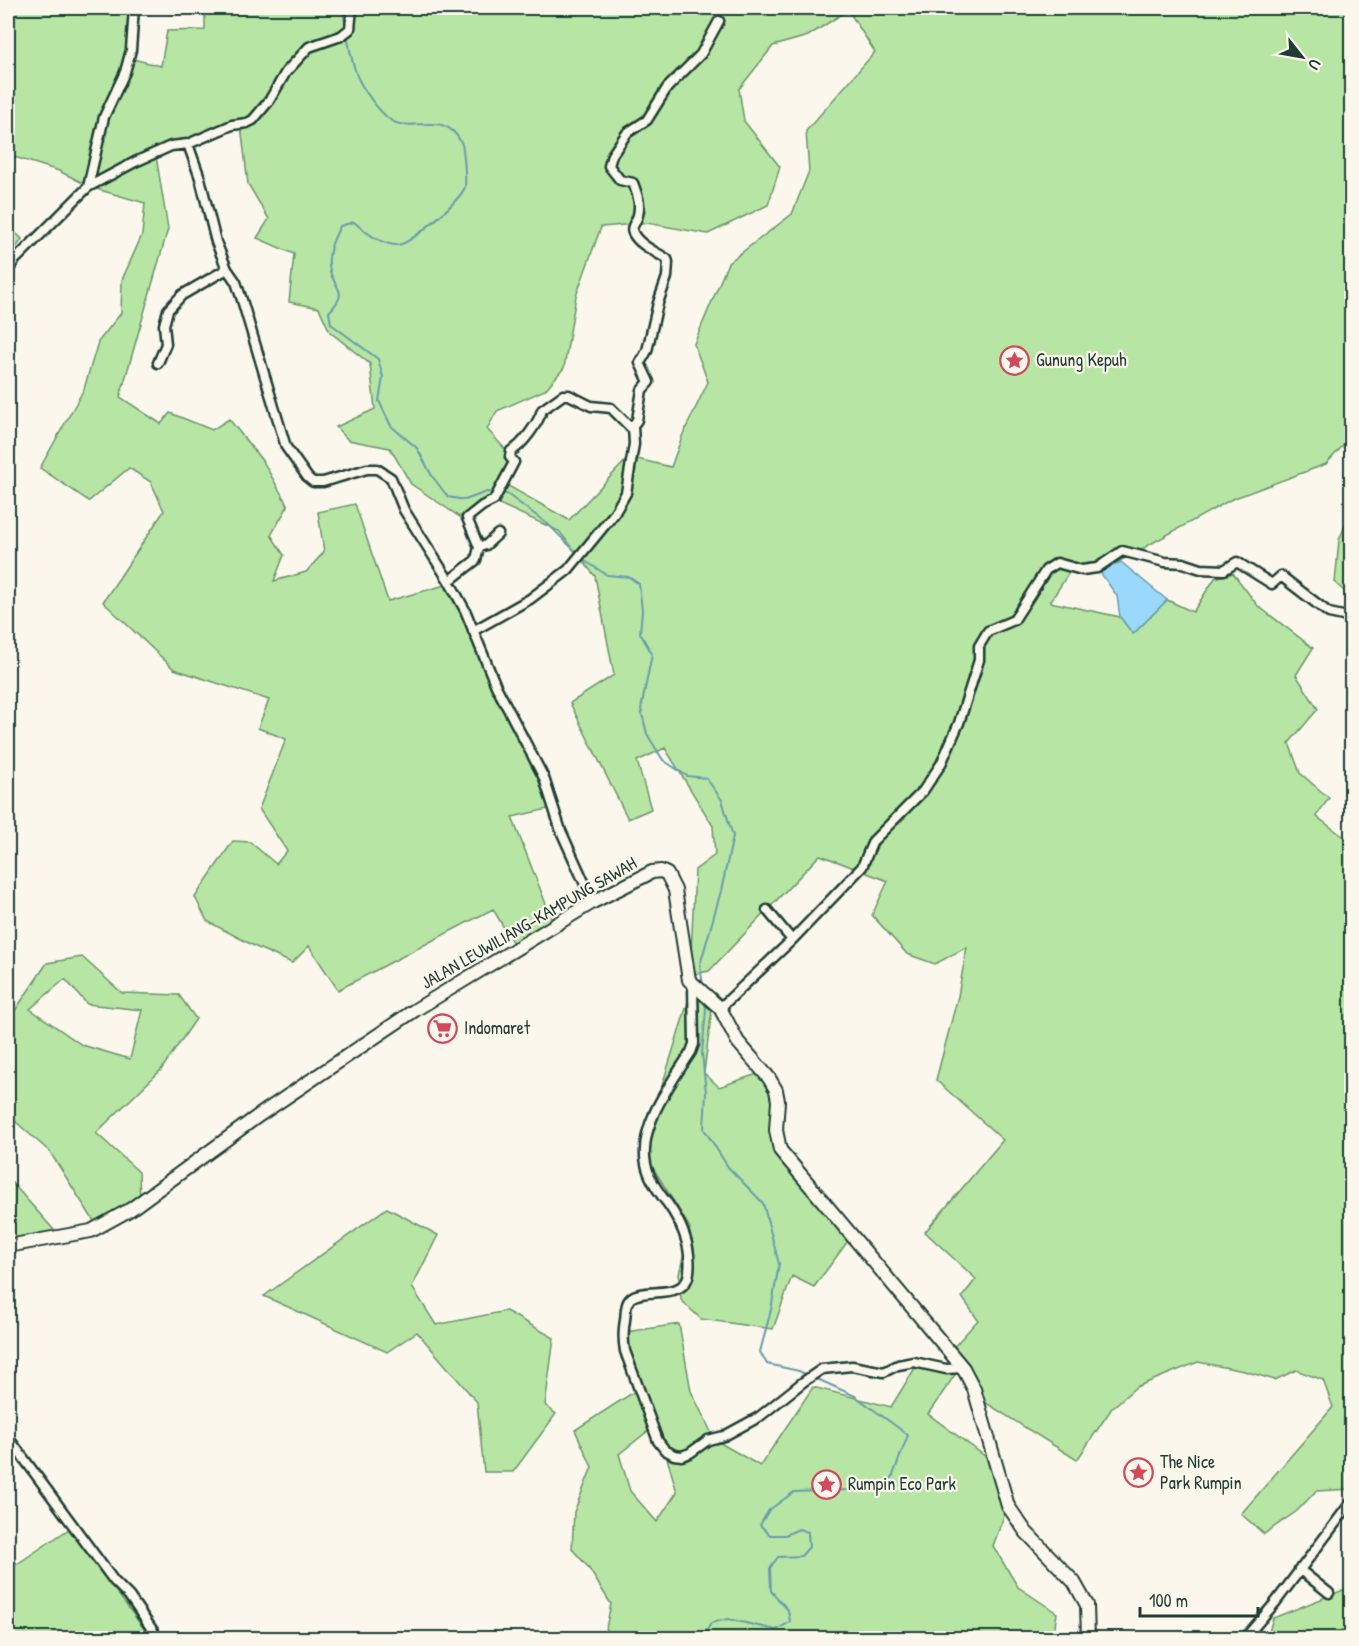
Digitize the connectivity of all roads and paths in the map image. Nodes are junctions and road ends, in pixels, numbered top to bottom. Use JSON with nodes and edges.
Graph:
{"nodes":[{"id":1,"x":134,"y":8,"type":"edge"},
{"id":2,"x":352,"y":8,"type":"edge"},
{"id":3,"x":719,"y":21,"type":"dead end"},
{"id":4,"x":188,"y":144,"type":"junction"},
{"id":5,"x":88,"y":187,"type":"junction"},
{"id":6,"x":11,"y":260,"type":"edge"},
{"id":7,"x":227,"y":269,"type":"junction"},
{"id":8,"x":8,"y":271,"type":"edge"},
{"id":9,"x":158,"y":363,"type":"dead end"},
{"id":10,"x":633,"y":426,"type":"junction"},
{"id":11,"x":498,"y":534,"type":"dead end"},
{"id":12,"x":479,"y":547,"type":"junction"},
{"id":13,"x":449,"y":581,"type":"junction"},
{"id":14,"x":1352,"y":618,"type":"edge"},
{"id":15,"x":473,"y":631,"type":"junction"},
{"id":16,"x":593,"y":902,"type":"junction"},
{"id":17,"x":766,"y":910,"type":"dead end"},
{"id":18,"x":792,"y":940,"type":"junction"},
{"id":19,"x":695,"y":987,"type":"junction"},
{"id":20,"x":715,"y":1004,"type":"junction"},
{"id":21,"x":8,"y":1246,"type":"edge"},
{"id":22,"x":963,"y":1368,"type":"junction"},
{"id":23,"x":8,"y":1437,"type":"edge"},
{"id":24,"x":1352,"y":1501,"type":"edge"},
{"id":25,"x":1299,"y":1569,"type":"junction"},
{"id":26,"x":1329,"y":1593,"type":"dead end"},
{"id":27,"x":158,"y":1638,"type":"edge"},
{"id":28,"x":1088,"y":1638,"type":"edge"},
{"id":29,"x":1245,"y":1638,"type":"edge"}],
"edges":[{"from":1,"to":5,"type":"street"},
{"from":2,"to":4,"type":"street"},
{"from":3,"to":10,"type":"street"},
{"from":4,"to":5,"type":"street"},
{"from":4,"to":7,"type":"street"},
{"from":5,"to":6,"type":"street"},
{"from":6,"to":8,"type":"street"},
{"from":7,"to":9,"type":"street"},
{"from":7,"to":13,"type":"street"},
{"from":10,"to":12,"type":"street"},
{"from":10,"to":15,"type":"street"},
{"from":11,"to":12,"type":"street"},
{"from":12,"to":13,"type":"street"},
{"from":13,"to":15,"type":"street"},
{"from":14,"to":18,"type":"street"},
{"from":15,"to":16,"type":"street"},
{"from":16,"to":19,"type":"main road","name":"JALAN LEUWILIANG–KAMPUNG SAWAH"},
{"from":16,"to":21,"type":"main road","name":"JALAN LEUWILIANG–KAMPUNG SAWAH"},
{"from":17,"to":18,"type":"street"},
{"from":18,"to":20,"type":"street"},
{"from":19,"to":20,"type":"main road"},
{"from":19,"to":22,"type":"street"},
{"from":20,"to":22,"type":"main road"},
{"from":22,"to":28,"type":"main road"},
{"from":23,"to":27,"type":"street"},
{"from":24,"to":25,"type":"street"},
{"from":25,"to":26,"type":"street"},
{"from":25,"to":29,"type":"street"}]}
